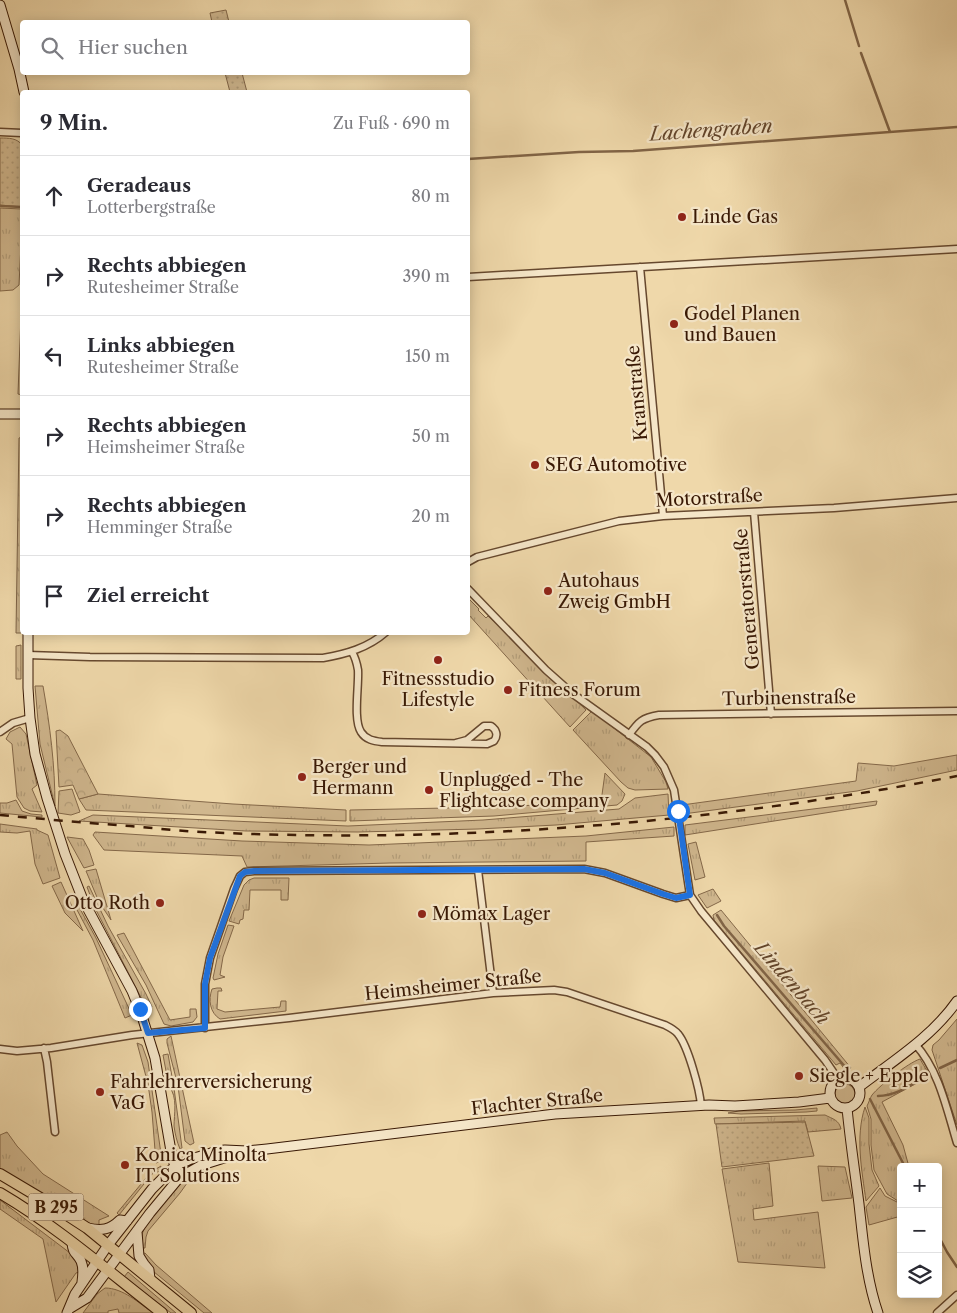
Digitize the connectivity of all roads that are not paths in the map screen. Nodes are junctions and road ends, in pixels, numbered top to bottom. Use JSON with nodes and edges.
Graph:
{"nodes":[{"id":1,"x":0,"y":5,"type":"edge"},
{"id":2,"x":20,"y":74,"type":"edge"},
{"id":3,"x":20,"y":75,"type":"edge"},
{"id":4,"x":24,"y":90,"type":"edge"},
{"id":5,"x":0,"y":132,"type":"edge"},
{"id":6,"x":20,"y":133,"type":"edge"},
{"id":7,"x":957,"y":249,"type":"edge"},
{"id":8,"x":640,"y":267,"type":"junction"},
{"id":9,"x":470,"y":277,"type":"edge"},
{"id":10,"x":0,"y":414,"type":"edge"},
{"id":11,"x":20,"y":414,"type":"edge"},
{"id":12,"x":957,"y":498,"type":"edge"},
{"id":13,"x":754,"y":512,"type":"junction"},
{"id":14,"x":662,"y":516,"type":"junction"},
{"id":15,"x":470,"y":561,"type":"edge"},
{"id":16,"x":470,"y":590,"type":"edge"},
{"id":17,"x":28,"y":635,"type":"edge"},
{"id":18,"x":382,"y":635,"type":"edge"},
{"id":19,"x":352,"y":652,"type":"junction"},
{"id":20,"x":28,"y":655,"type":"junction"},
{"id":21,"x":957,"y":711,"type":"edge"},
{"id":22,"x":771,"y":714,"type":"junction"},
{"id":23,"x":30,"y":718,"type":"junction"},
{"id":24,"x":0,"y":732,"type":"edge"},
{"id":25,"x":629,"y":735,"type":"junction"},
{"id":26,"x":456,"y":743,"type":"junction"},
{"id":27,"x":478,"y":870,"type":"junction"},
{"id":28,"x":690,"y":895,"type":"junction"},
{"id":29,"x":493,"y":993,"type":"junction"},
{"id":30,"x":957,"y":1001,"type":"edge"},
{"id":31,"x":205,"y":1028,"type":"junction"},
{"id":32,"x":148,"y":1033,"type":"junction"},
{"id":33,"x":915,"y":1044,"type":"junction"},
{"id":34,"x":44,"y":1048,"type":"junction"},
{"id":35,"x":0,"y":1049,"type":"edge"},
{"id":36,"x":838,"y":1080,"type":"junction"},
{"id":37,"x":859,"y":1087,"type":"junction"},
{"id":38,"x":830,"y":1098,"type":"junction"},
{"id":39,"x":701,"y":1106,"type":"junction"},
{"id":40,"x":847,"y":1108,"type":"junction"},
{"id":41,"x":55,"y":1132,"type":"dead end"},
{"id":42,"x":957,"y":1143,"type":"edge"},
{"id":43,"x":247,"y":1151,"type":"junction"},
{"id":44,"x":174,"y":1167,"type":"junction"},
{"id":45,"x":0,"y":1174,"type":"edge"},
{"id":46,"x":179,"y":1178,"type":"junction"},
{"id":47,"x":0,"y":1193,"type":"edge"},
{"id":48,"x":127,"y":1221,"type":"junction"},
{"id":49,"x":87,"y":1228,"type":"junction"},
{"id":50,"x":137,"y":1231,"type":"junction"},
{"id":51,"x":72,"y":1242,"type":"junction"},
{"id":52,"x":108,"y":1245,"type":"junction"},
{"id":53,"x":120,"y":1254,"type":"junction"},
{"id":54,"x":97,"y":1262,"type":"junction"},
{"id":55,"x":108,"y":1271,"type":"junction"},
{"id":56,"x":150,"y":1279,"type":"junction"},
{"id":57,"x":82,"y":1285,"type":"junction"},
{"id":58,"x":957,"y":1296,"type":"edge"},
{"id":59,"x":68,"y":1311,"type":"edge"},
{"id":60,"x":162,"y":1313,"type":"edge"},
{"id":61,"x":191,"y":1313,"type":"edge"},
{"id":62,"x":878,"y":1313,"type":"edge"},
{"id":63,"x":937,"y":1313,"type":"edge"}],
"edges":[{"from":1,"to":2,"type":"main road"},
{"from":3,"to":4,"type":"main road"},
{"from":5,"to":6,"type":"street"},
{"from":7,"to":8,"type":"street"},
{"from":8,"to":9,"type":"street"},
{"from":8,"to":14,"type":"street","name":"Kranstraße"},
{"from":10,"to":11,"type":"main road"},
{"from":12,"to":13,"type":"street","name":"Motorstraße"},
{"from":13,"to":14,"type":"street","name":"Motorstraße"},
{"from":13,"to":22,"type":"street","name":"Generatorstraße"},
{"from":14,"to":15,"type":"street","name":"Motorstraße"},
{"from":16,"to":25,"type":"street"},
{"from":17,"to":20,"type":"main road"},
{"from":18,"to":19,"type":"street"},
{"from":19,"to":20,"type":"street"},
{"from":19,"to":26,"type":"street"},
{"from":20,"to":23,"type":"main road"},
{"from":21,"to":22,"type":"street","name":"Turbinenstraße"},
{"from":22,"to":25,"type":"street","name":"Turbinenstraße"},
{"from":23,"to":24,"type":"street"},
{"from":23,"to":32,"type":"main road"},
{"from":25,"to":28,"type":"street"},
{"from":26,"to":26,"type":"street"},
{"from":27,"to":28,"type":"street"},
{"from":27,"to":29,"type":"street"},
{"from":27,"to":31,"type":"street"},
{"from":28,"to":36,"type":"street"},
{"from":29,"to":31,"type":"street","name":"Heimsheimer Straße"},
{"from":29,"to":39,"type":"street","name":"Heimsheimer Straße"},
{"from":30,"to":33,"type":"main road"},
{"from":31,"to":32,"type":"street","name":"Heimsheimer Straße"},
{"from":32,"to":34,"type":"street","name":"Heimsheimer Straße"},
{"from":32,"to":44,"type":"main road"},
{"from":33,"to":37,"type":"main road"},
{"from":33,"to":42,"type":"street"},
{"from":34,"to":35,"type":"street","name":"Heimsheimer Straße"},
{"from":34,"to":41,"type":"street"},
{"from":36,"to":37,"type":"main road"},
{"from":36,"to":38,"type":"main road"},
{"from":37,"to":40,"type":"main road"},
{"from":38,"to":39,"type":"main road","name":"Flachter Straße"},
{"from":38,"to":40,"type":"main road"},
{"from":39,"to":43,"type":"main road","name":"Flachter Straße"},
{"from":40,"to":62,"type":"main road"},
{"from":43,"to":44,"type":"main road","name":"Flachter Straße"},
{"from":43,"to":46,"type":"main road","name":"Flachter Straße"},
{"from":44,"to":46,"type":"main road"},
{"from":44,"to":48,"type":"main road","name":"Flachter Straße"},
{"from":45,"to":49,"type":"main road","number":"B 295"},
{"from":46,"to":50,"type":"main road","name":"Flachter Straße"},
{"from":47,"to":51,"type":"main road","number":"B 295"},
{"from":48,"to":49,"type":"main road"},
{"from":48,"to":52,"type":"main road","name":"Flachter Straße"},
{"from":49,"to":52,"type":"main road","number":"B 295"},
{"from":50,"to":53,"type":"main road","name":"Flachter Straße"},
{"from":50,"to":56,"type":"main road"},
{"from":51,"to":54,"type":"main road","number":"B 295"},
{"from":51,"to":57,"type":"main road"},
{"from":52,"to":53,"type":"main road","number":"B 295"},
{"from":52,"to":54,"type":"main road","name":"Flachter Straße"},
{"from":53,"to":55,"type":"main road","name":"Flachter Straße"},
{"from":53,"to":56,"type":"main road","number":"B 295"},
{"from":54,"to":55,"type":"main road","number":"B 295"},
{"from":54,"to":57,"type":"main road","name":"Flachter Straße"},
{"from":55,"to":59,"type":"main road","name":"Flachter Straße"},
{"from":55,"to":60,"type":"main road","number":"B 295"},
{"from":56,"to":61,"type":"main road","number":"B 295"},
{"from":57,"to":59,"type":"main road","name":"Flachter Straße"},
{"from":58,"to":63,"type":"street"}]}
